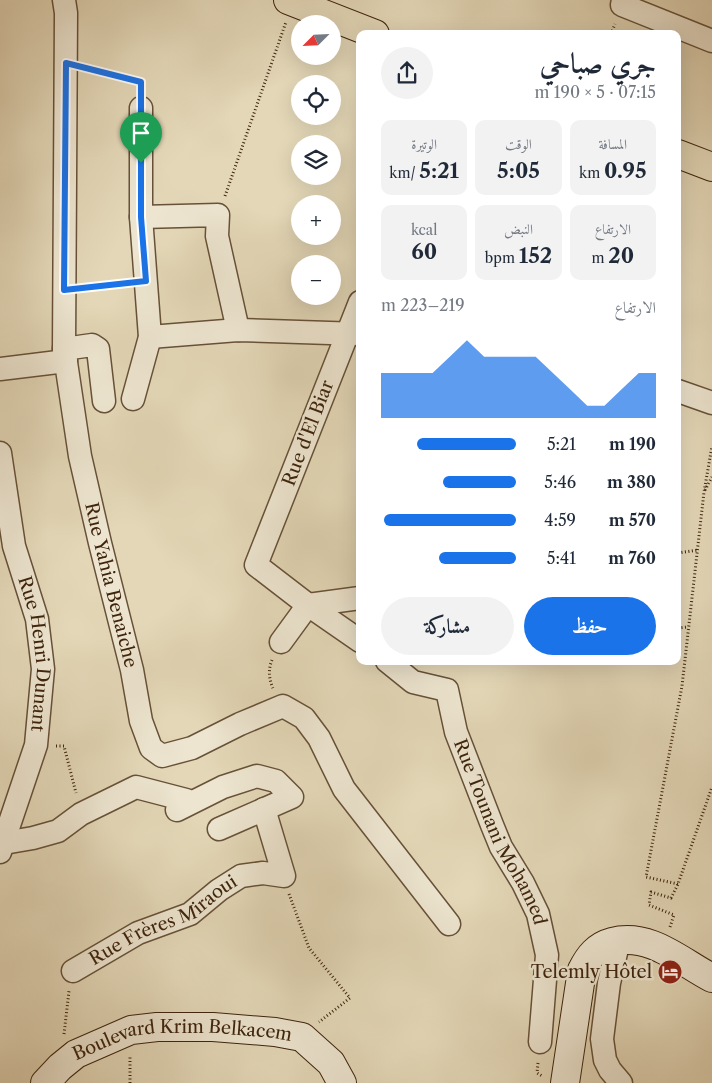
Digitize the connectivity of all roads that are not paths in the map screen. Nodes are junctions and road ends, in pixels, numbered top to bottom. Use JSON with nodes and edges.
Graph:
{"nodes":[{"id":1,"x":64,"y":0,"type":"edge"},
{"id":2,"x":291,"y":1,"type":"edge"},
{"id":3,"x":623,"y":2,"type":"edge"},
{"id":4,"x":365,"y":30,"type":"edge"},
{"id":5,"x":712,"y":41,"type":"edge"},
{"id":6,"x":141,"y":108,"type":"road end"},
{"id":7,"x":681,"y":155,"type":"edge"},
{"id":8,"x":712,"y":167,"type":"edge"},
{"id":9,"x":141,"y":217,"type":"junction"},
{"id":10,"x":238,"y":330,"type":"junction"},
{"id":11,"x":354,"y":334,"type":"edge"},
{"id":12,"x":150,"y":337,"type":"junction"},
{"id":13,"x":65,"y":355,"type":"junction"},
{"id":14,"x":0,"y":368,"type":"edge"},
{"id":15,"x":681,"y":392,"type":"edge"},
{"id":16,"x":133,"y":399,"type":"dead end"},
{"id":17,"x":104,"y":401,"type":"dead end"},
{"id":18,"x":712,"y":403,"type":"edge"},
{"id":19,"x":0,"y":453,"type":"edge"},
{"id":20,"x":356,"y":599,"type":"edge"},
{"id":21,"x":308,"y":605,"type":"junction"},
{"id":22,"x":356,"y":638,"type":"edge"},
{"id":23,"x":281,"y":642,"type":"road end"},
{"id":24,"x":392,"y":665,"type":"edge"},
{"id":25,"x":264,"y":809,"type":"junction"},
{"id":26,"x":219,"y":829,"type":"dead end"},
{"id":27,"x":2,"y":847,"type":"edge"},
{"id":28,"x":449,"y":924,"type":"dead end"},
{"id":29,"x":619,"y":940,"type":"junction"},
{"id":30,"x":73,"y":971,"type":"road end"},
{"id":31,"x":712,"y":978,"type":"edge"},
{"id":32,"x":540,"y":1042,"type":"dead end"},
{"id":33,"x":52,"y":1075,"type":"edge"},
{"id":34,"x":342,"y":1083,"type":"edge"},
{"id":35,"x":564,"y":1083,"type":"edge"},
{"id":36,"x":621,"y":1083,"type":"edge"}],
"edges":[{"from":1,"to":13,"type":"street","name":"Rue Yahia Benaiche"},
{"from":2,"to":4,"type":"main road"},
{"from":3,"to":5,"type":"street"},
{"from":6,"to":9,"type":"street"},
{"from":7,"to":8,"type":"main road"},
{"from":9,"to":10,"type":"street"},
{"from":9,"to":12,"type":"street"},
{"from":10,"to":11,"type":"street"},
{"from":10,"to":12,"type":"street"},
{"from":11,"to":21,"type":"street","name":"Rue d'El Biar"},
{"from":12,"to":16,"type":"street"},
{"from":13,"to":14,"type":"street"},
{"from":13,"to":17,"type":"street"},
{"from":13,"to":28,"type":"street","name":"Rue Yahia Benaiche"},
{"from":15,"to":18,"type":"street"},
{"from":19,"to":27,"type":"street","name":"Rue Henri Dunant"},
{"from":20,"to":21,"type":"street"},
{"from":21,"to":22,"type":"street"},
{"from":21,"to":23,"type":"street"},
{"from":24,"to":32,"type":"street","name":"Rue Tounani Mohamed"},
{"from":25,"to":26,"type":"street"},
{"from":25,"to":27,"type":"street"},
{"from":25,"to":30,"type":"street","name":"Rue Frères Miraoui"},
{"from":29,"to":31,"type":"main road"},
{"from":29,"to":35,"type":"main road"},
{"from":29,"to":36,"type":"street"},
{"from":33,"to":34,"type":"main road","name":"Boulevard Krim Belkacem"}]}
